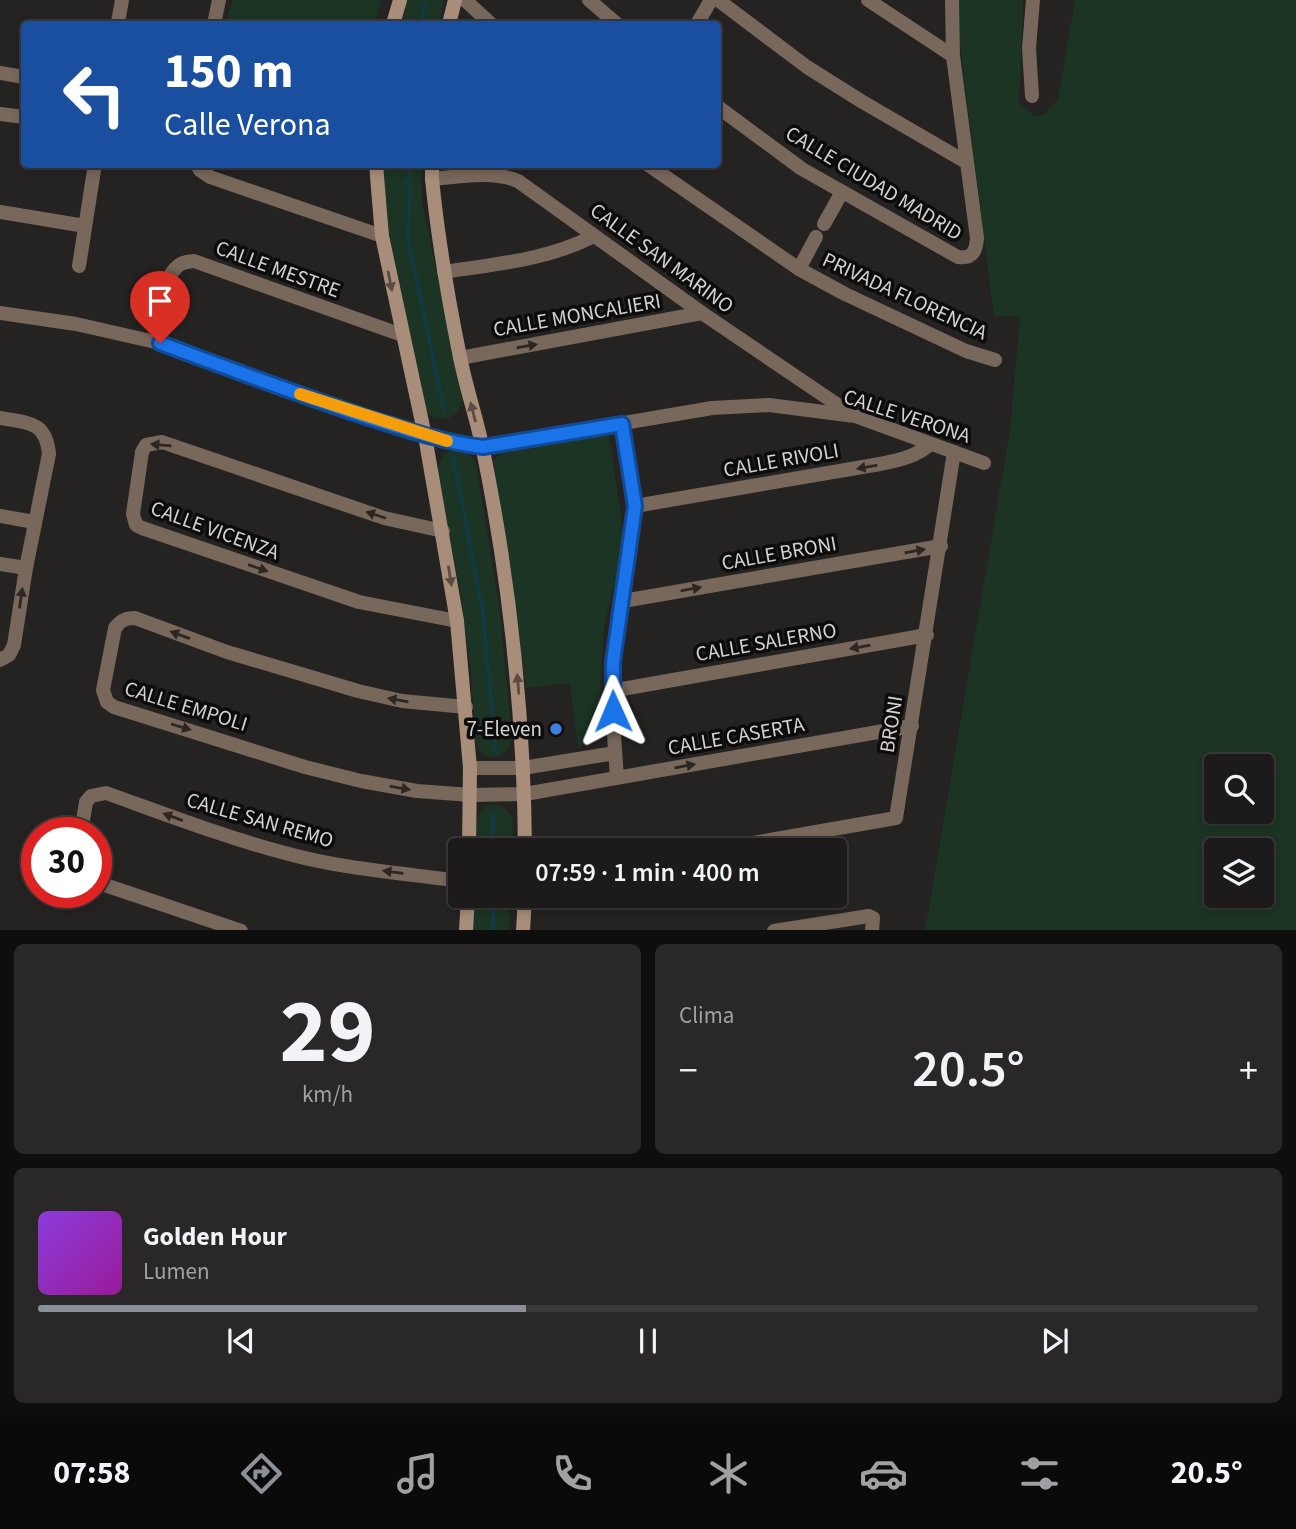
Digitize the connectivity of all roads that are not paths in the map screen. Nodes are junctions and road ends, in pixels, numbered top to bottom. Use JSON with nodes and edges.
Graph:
{"nodes":[{"id":1,"x":122,"y":0,"type":"edge"},
{"id":2,"x":219,"y":0,"type":"edge"},
{"id":3,"x":400,"y":0,"type":"edge"},
{"id":4,"x":455,"y":0,"type":"edge"},
{"id":5,"x":465,"y":0,"type":"edge"},
{"id":6,"x":589,"y":0,"type":"edge"},
{"id":7,"x":711,"y":0,"type":"edge"},
{"id":8,"x":718,"y":0,"type":"edge"},
{"id":9,"x":868,"y":0,"type":"edge"},
{"id":10,"x":951,"y":0,"type":"edge"},
{"id":11,"x":1033,"y":0,"type":"edge"},
{"id":12,"x":604,"y":5,"type":"edge"},
{"id":13,"x":118,"y":21,"type":"edge"},
{"id":14,"x":216,"y":21,"type":"edge"},
{"id":15,"x":394,"y":21,"type":"edge"},
{"id":16,"x":450,"y":21,"type":"edge"},
{"id":17,"x":488,"y":21,"type":"edge"},
{"id":18,"x":615,"y":21,"type":"edge"},
{"id":19,"x":699,"y":21,"type":"edge"},
{"id":20,"x":953,"y":56,"type":"junction"},
{"id":21,"x":0,"y":73,"type":"edge"},
{"id":22,"x":21,"y":76,"type":"edge"},
{"id":23,"x":1032,"y":96,"type":"dead end"},
{"id":24,"x":721,"y":109,"type":"edge"},
{"id":25,"x":0,"y":114,"type":"edge"},
{"id":26,"x":21,"y":117,"type":"edge"},
{"id":27,"x":966,"y":162,"type":"junction"},
{"id":28,"x":94,"y":168,"type":"edge"},
{"id":29,"x":199,"y":168,"type":"edge"},
{"id":30,"x":376,"y":168,"type":"edge"},
{"id":31,"x":653,"y":168,"type":"edge"},
{"id":32,"x":432,"y":172,"type":"edge"},
{"id":33,"x":842,"y":192,"type":"junction"},
{"id":34,"x":0,"y":212,"type":"edge"},
{"id":35,"x":85,"y":226,"type":"junction"},
{"id":36,"x":382,"y":236,"type":"junction"},
{"id":37,"x":594,"y":236,"type":"junction"},
{"id":38,"x":79,"y":266,"type":"dead end"},
{"id":39,"x":799,"y":269,"type":"junction"},
{"id":40,"x":444,"y":272,"type":"junction"},
{"id":41,"x":0,"y":313,"type":"edge"},
{"id":42,"x":702,"y":313,"type":"junction"},
{"id":43,"x":402,"y":335,"type":"junction"},
{"id":44,"x":160,"y":343,"type":"junction"},
{"id":45,"x":460,"y":358,"type":"junction"},
{"id":46,"x":995,"y":360,"type":"dead end"},
{"id":47,"x":855,"y":416,"type":"junction"},
{"id":48,"x":0,"y":418,"type":"edge"},
{"id":49,"x":622,"y":424,"type":"junction"},
{"id":50,"x":425,"y":436,"type":"junction"},
{"id":51,"x":930,"y":444,"type":"junction"},
{"id":52,"x":483,"y":447,"type":"junction"},
{"id":53,"x":954,"y":452,"type":"junction"},
{"id":54,"x":984,"y":463,"type":"dead end"},
{"id":55,"x":635,"y":506,"type":"junction"},
{"id":56,"x":0,"y":516,"type":"edge"},
{"id":57,"x":34,"y":522,"type":"junction"},
{"id":58,"x":443,"y":531,"type":"junction"},
{"id":59,"x":941,"y":547,"type":"junction"},
{"id":60,"x":0,"y":564,"type":"edge"},
{"id":61,"x":26,"y":568,"type":"junction"},
{"id":62,"x":623,"y":601,"type":"junction"},
{"id":63,"x":457,"y":621,"type":"junction"},
{"id":64,"x":927,"y":635,"type":"junction"},
{"id":65,"x":0,"y":660,"type":"edge"},
{"id":66,"x":611,"y":691,"type":"junction"},
{"id":67,"x":466,"y":707,"type":"junction"},
{"id":68,"x":912,"y":726,"type":"junction"},
{"id":69,"x":615,"y":753,"type":"junction"},
{"id":70,"x":470,"y":768,"type":"junction"},
{"id":71,"x":523,"y":768,"type":"junction"},
{"id":72,"x":617,"y":778,"type":"junction"},
{"id":73,"x":471,"y":794,"type":"junction"},
{"id":74,"x":525,"y":794,"type":"junction"},
{"id":75,"x":84,"y":817,"type":"edge"},
{"id":76,"x":469,"y":838,"type":"edge"},
{"id":77,"x":525,"y":838,"type":"edge"},
{"id":78,"x":782,"y":838,"type":"edge"},
{"id":79,"x":448,"y":879,"type":"edge"},
{"id":80,"x":112,"y":887,"type":"edge"},
{"id":81,"x":467,"y":908,"type":"edge"},
{"id":82,"x":524,"y":908,"type":"edge"},
{"id":83,"x":241,"y":930,"type":"edge"},
{"id":84,"x":466,"y":930,"type":"edge"},
{"id":85,"x":523,"y":930,"type":"edge"},
{"id":86,"x":774,"y":930,"type":"edge"},
{"id":87,"x":872,"y":930,"type":"edge"}],
"edges":[{"from":1,"to":13,"type":"street"},
{"from":2,"to":14,"type":"street"},
{"from":3,"to":15,"type":"street"},
{"from":4,"to":16,"type":"street"},
{"from":5,"to":17,"type":"street"},
{"from":6,"to":12,"type":"street"},
{"from":7,"to":19,"type":"street"},
{"from":8,"to":27,"type":"street"},
{"from":9,"to":20,"type":"street"},
{"from":10,"to":20,"type":"street","name":"CALLE CIUDAD MADRID"},
{"from":11,"to":23,"type":"street"},
{"from":12,"to":18,"type":"street"},
{"from":20,"to":27,"type":"street","name":"CALLE CIUDAD MADRID"},
{"from":21,"to":22,"type":"street"},
{"from":24,"to":33,"type":"street","name":"CALLE CIUDAD MADRID"},
{"from":25,"to":26,"type":"street"},
{"from":27,"to":33,"type":"street","name":"CALLE CIUDAD MADRID"},
{"from":28,"to":35,"type":"street"},
{"from":29,"to":36,"type":"street"},
{"from":30,"to":36,"type":"street"},
{"from":31,"to":39,"type":"street","name":"PRIVADA FLORENCIA"},
{"from":32,"to":37,"type":"street","name":"CALLE SAN MARINO"},
{"from":32,"to":40,"type":"street"},
{"from":33,"to":39,"type":"street"},
{"from":34,"to":35,"type":"street"},
{"from":35,"to":38,"type":"street"},
{"from":36,"to":43,"type":"street","one_way":true},
{"from":37,"to":40,"type":"street"},
{"from":37,"to":42,"type":"street","name":"CALLE SAN MARINO"},
{"from":39,"to":46,"type":"street","name":"PRIVADA FLORENCIA"},
{"from":40,"to":45,"type":"street"},
{"from":41,"to":44,"type":"street","name":"CALLE VERONA"},
{"from":45,"to":42,"type":"street","name":"CALLE MONCALIERI","one_way":true},
{"from":42,"to":47,"type":"street","name":"CALLE SAN MARINO"},
{"from":43,"to":44,"type":"street","name":"CALLE MESTRE"},
{"from":43,"to":50,"type":"street"},
{"from":44,"to":50,"type":"street","name":"CALLE VERONA"},
{"from":52,"to":45,"type":"street","one_way":true},
{"from":47,"to":49,"type":"street","name":"CALLE VERONA"},
{"from":47,"to":51,"type":"street","name":"CALLE VERONA"},
{"from":48,"to":57,"type":"street"},
{"from":49,"to":52,"type":"street","name":"CALLE VERONA"},
{"from":49,"to":55,"type":"street"},
{"from":50,"to":52,"type":"street","name":"CALLE VERONA"},
{"from":50,"to":58,"type":"street"},
{"from":51,"to":53,"type":"street","name":"CALLE VERONA"},
{"from":51,"to":55,"type":"street","name":"CALLE RIVOLI","one_way":true},
{"from":71,"to":52,"type":"street","one_way":true},
{"from":53,"to":54,"type":"street","name":"CALLE VERONA"},
{"from":53,"to":59,"type":"street"},
{"from":55,"to":62,"type":"street"},
{"from":56,"to":57,"type":"street"},
{"from":57,"to":61,"type":"street"},
{"from":58,"to":63,"type":"street","one_way":true},
{"from":58,"to":63,"type":"street","name":"CALLE VICENZA","one_way":true},
{"from":62,"to":59,"type":"street","name":"CALLE BRONI","one_way":true},
{"from":59,"to":64,"type":"street"},
{"from":60,"to":61,"type":"street"},
{"from":65,"to":61,"type":"street","one_way":true},
{"from":62,"to":66,"type":"street"},
{"from":63,"to":67,"type":"street"},
{"from":64,"to":66,"type":"street","name":"CALLE SALERNO","one_way":true},
{"from":64,"to":68,"type":"street","name":"BRONI"},
{"from":66,"to":69,"type":"street"},
{"from":67,"to":70,"type":"street"},
{"from":67,"to":73,"type":"street","name":"CALLE EMPOLI","one_way":true},
{"from":72,"to":68,"type":"street","name":"CALLE CASERTA","one_way":true},
{"from":68,"to":78,"type":"street","name":"BRONI"},
{"from":69,"to":71,"type":"street"},
{"from":69,"to":72,"type":"street"},
{"from":70,"to":71,"type":"street"},
{"from":70,"to":73,"type":"street"},
{"from":71,"to":74,"type":"street"},
{"from":72,"to":74,"type":"street","name":"CALLE CASERTA"},
{"from":73,"to":74,"type":"street","name":"CALLE EMPOLI"},
{"from":73,"to":76,"type":"street"},
{"from":74,"to":77,"type":"street"},
{"from":79,"to":75,"type":"street","name":"CALLE SAN REMO","one_way":true},
{"from":80,"to":83,"type":"street"},
{"from":81,"to":84,"type":"street"},
{"from":82,"to":85,"type":"street"},
{"from":86,"to":87,"type":"street"}]}
